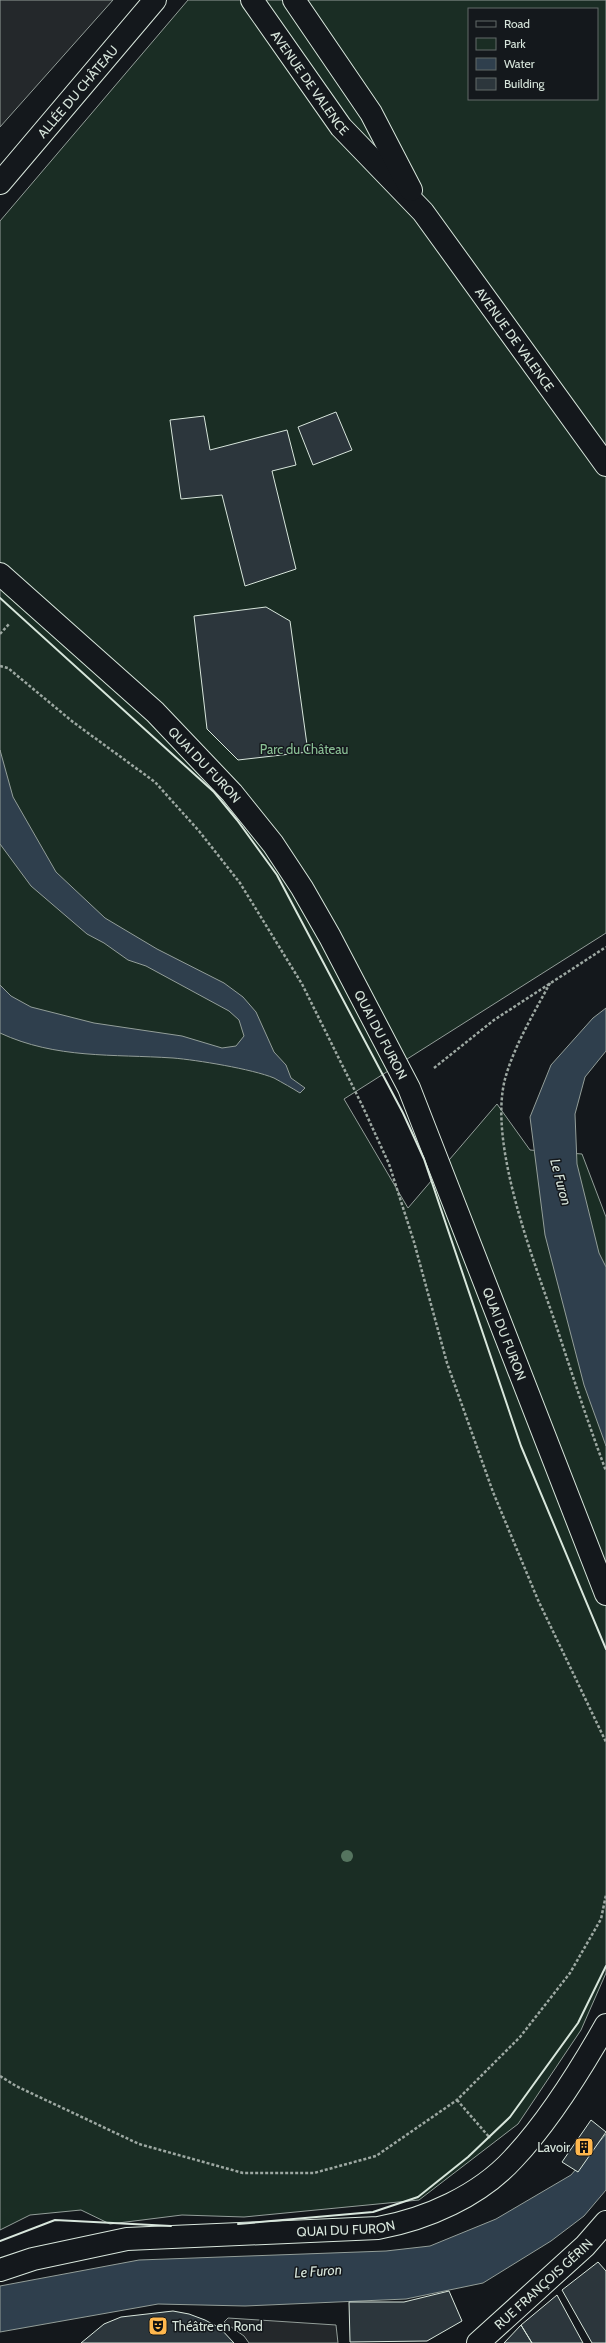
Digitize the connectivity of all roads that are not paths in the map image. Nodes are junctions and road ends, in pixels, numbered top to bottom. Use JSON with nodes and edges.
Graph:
{"nodes":[{"id":1,"x":155,"y":0,"type":"edge"},
{"id":2,"x":252,"y":0,"type":"edge"},
{"id":3,"x":294,"y":0,"type":"edge"},
{"id":4,"x":0,"y":183,"type":"edge"},
{"id":5,"x":423,"y":212,"type":"junction"},
{"id":6,"x":606,"y":465,"type":"edge"},
{"id":7,"x":0,"y":574,"type":"edge"},
{"id":8,"x":606,"y":1594,"type":"edge"},
{"id":9,"x":606,"y":2025,"type":"edge"},
{"id":10,"x":606,"y":2222,"type":"edge"},
{"id":11,"x":0,"y":2270,"type":"edge"},
{"id":12,"x":478,"y":2343,"type":"edge"}],
"edges":[{"from":1,"to":4,"type":"street","name":"ALLÉE DU CHÂTEAU"},
{"from":2,"to":5,"type":"street","name":"AVENUE DE VALENCE"},
{"from":3,"to":5,"type":"street","name":"AVENUE DE VALENCE"},
{"from":5,"to":6,"type":"street","name":"AVENUE DE VALENCE"},
{"from":7,"to":8,"type":"street","name":"QUAI DU FURON"},
{"from":9,"to":11,"type":"street","name":"QUAI DU FURON"},
{"from":10,"to":12,"type":"street","name":"RUE FRANÇOIS GÉRIN"}]}
